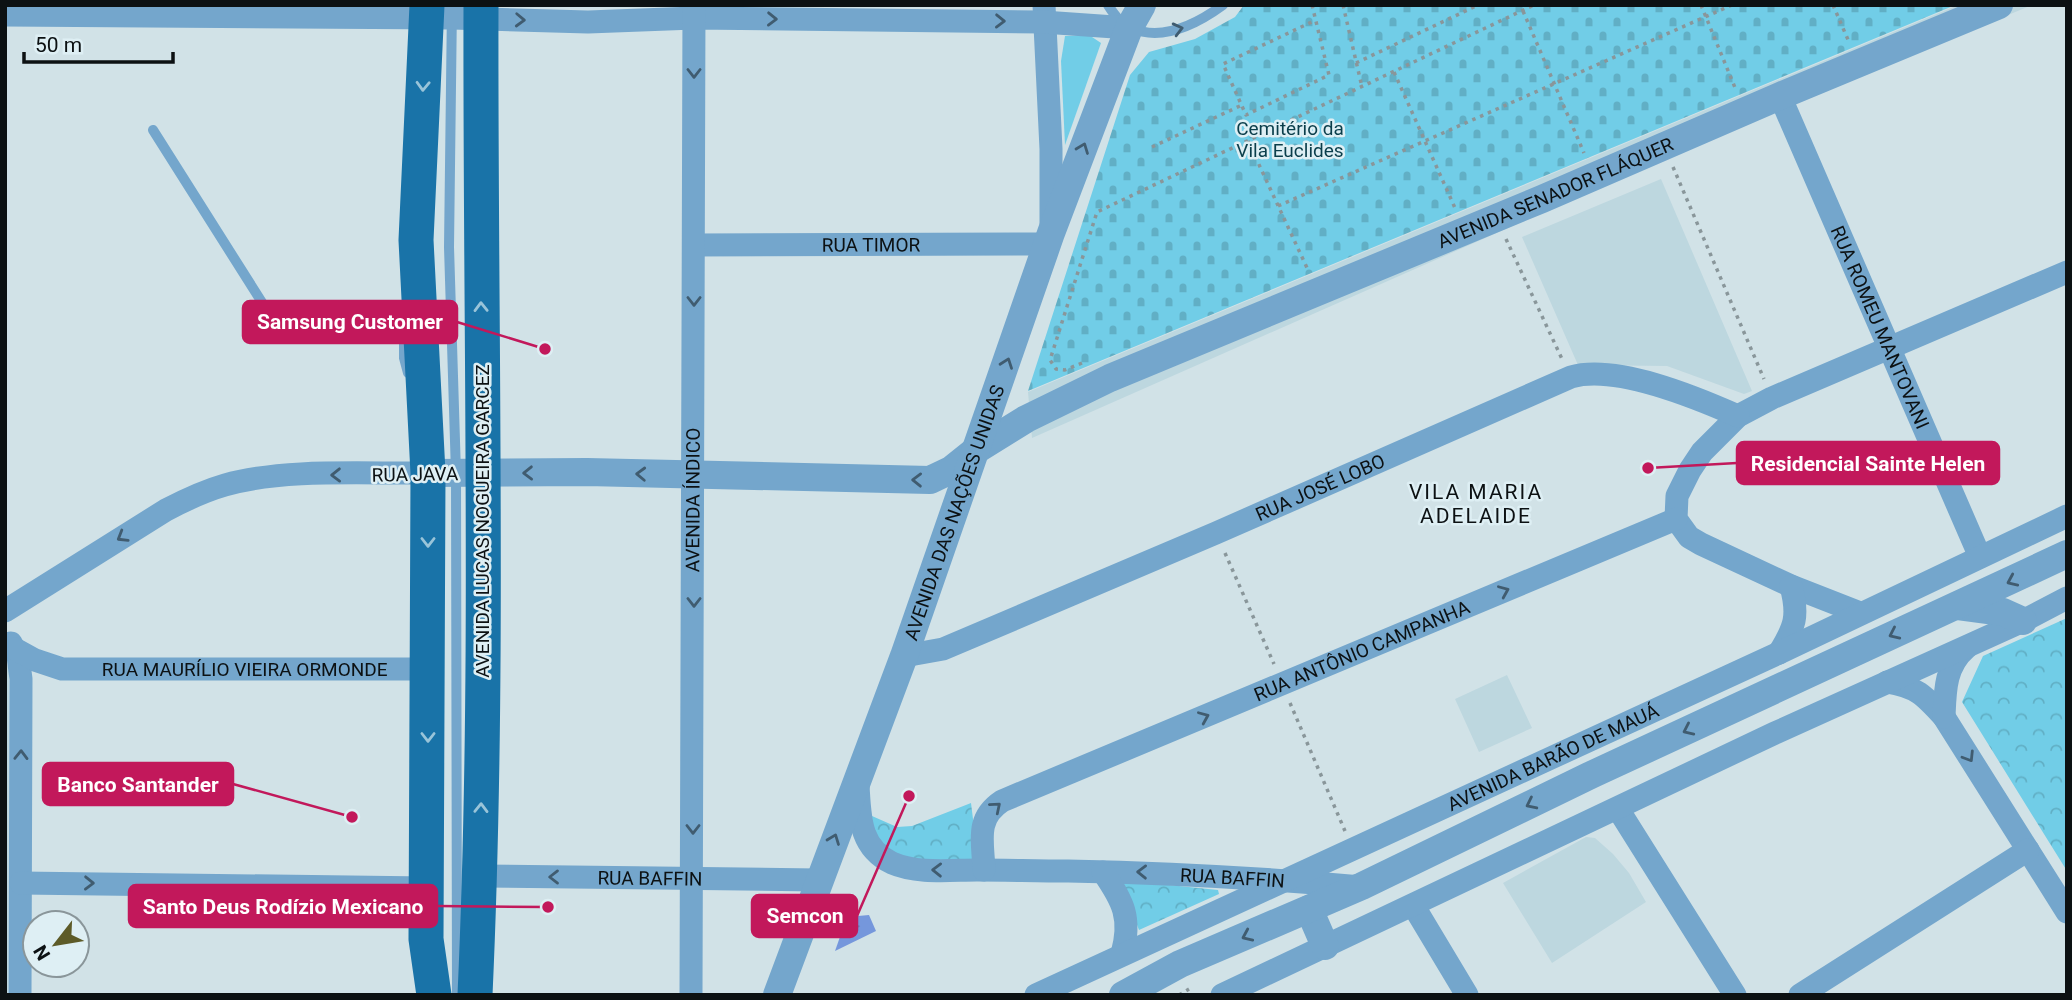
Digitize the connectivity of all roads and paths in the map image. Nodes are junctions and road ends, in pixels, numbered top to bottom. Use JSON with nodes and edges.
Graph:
{"nodes":[{"id":1,"x":1108,"y":5,"type":"edge"},
{"id":2,"x":1223,"y":5,"type":"edge"},
{"id":3,"x":1312,"y":5,"type":"edge"},
{"id":4,"x":1343,"y":5,"type":"edge"},
{"id":5,"x":1477,"y":5,"type":"edge"},
{"id":6,"x":1535,"y":5,"type":"edge"},
{"id":7,"x":1701,"y":5,"type":"edge"},
{"id":8,"x":1732,"y":5,"type":"edge"},
{"id":9,"x":1833,"y":5,"type":"edge"},
{"id":10,"x":2000,"y":5,"type":"edge"},
{"id":11,"x":1527,"y":7,"type":"edge"},
{"id":12,"x":1523,"y":11,"type":"junction"},
{"id":13,"x":17,"y":12,"type":"edge"},
{"id":14,"x":453,"y":12,"type":"edge"},
{"id":15,"x":694,"y":12,"type":"edge"},
{"id":16,"x":586,"y":14,"type":"edge"},
{"id":17,"x":1043,"y":14,"type":"edge"},
{"id":18,"x":1135,"y":17,"type":"edge"},
{"id":19,"x":1706,"y":17,"type":"junction"},
{"id":20,"x":1316,"y":20,"type":"junction"},
{"id":21,"x":1849,"y":43,"type":"dead end"},
{"id":22,"x":1356,"y":63,"type":"junction"},
{"id":23,"x":1394,"y":72,"type":"junction"},
{"id":24,"x":1554,"y":82,"type":"junction"},
{"id":25,"x":1362,"y":87,"type":"junction"},
{"id":26,"x":1736,"y":90,"type":"dead end"},
{"id":27,"x":1780,"y":96,"type":"junction"},
{"id":28,"x":1242,"y":105,"type":"junction"},
{"id":29,"x":153,"y":130,"type":"dead end"},
{"id":30,"x":1425,"y":140,"type":"junction"},
{"id":31,"x":1248,"y":141,"type":"junction"},
{"id":32,"x":1664,"y":146,"type":"junction"},
{"id":33,"x":1152,"y":147,"type":"dead end"},
{"id":34,"x":1584,"y":153,"type":"dead end"},
{"id":35,"x":1278,"y":206,"type":"junction"},
{"id":36,"x":1455,"y":208,"type":"dead end"},
{"id":37,"x":1497,"y":218,"type":"junction"},
{"id":38,"x":1050,"y":239,"type":"junction"},
{"id":39,"x":694,"y":246,"type":"junction"},
{"id":40,"x":1308,"y":270,"type":"dead end"},
{"id":41,"x":2067,"y":272,"type":"edge"},
{"id":42,"x":275,"y":323,"type":"dead end"},
{"id":43,"x":403,"y":327,"type":"dead end"},
{"id":44,"x":1889,"y":347,"type":"junction"},
{"id":45,"x":1056,"y":369,"type":"dead end"},
{"id":46,"x":1570,"y":377,"type":"junction"},
{"id":47,"x":1772,"y":398,"type":"junction"},
{"id":48,"x":426,"y":416,"type":"junction"},
{"id":49,"x":1738,"y":416,"type":"junction"},
{"id":50,"x":976,"y":450,"type":"junction"},
{"id":51,"x":456,"y":473,"type":"junction"},
{"id":52,"x":695,"y":476,"type":"junction"},
{"id":53,"x":2067,"y":516,"type":"edge"},
{"id":54,"x":1676,"y":519,"type":"junction"},
{"id":55,"x":1216,"y":533,"type":"junction"},
{"id":56,"x":2067,"y":554,"type":"edge"},
{"id":57,"x":1980,"y":557,"type":"junction"},
{"id":58,"x":1791,"y":586,"type":"junction"},
{"id":59,"x":2067,"y":597,"type":"edge"},
{"id":60,"x":1956,"y":606,"type":"junction"},
{"id":61,"x":5,"y":611,"type":"edge"},
{"id":62,"x":1860,"y":613,"type":"junction"},
{"id":63,"x":2023,"y":621,"type":"junction"},
{"id":64,"x":10,"y":643,"type":"edge"},
{"id":65,"x":1968,"y":646,"type":"junction"},
{"id":66,"x":1779,"y":653,"type":"junction"},
{"id":67,"x":904,"y":656,"type":"junction"},
{"id":68,"x":62,"y":669,"type":"junction"},
{"id":69,"x":429,"y":669,"type":"junction"},
{"id":70,"x":1887,"y":682,"type":"junction"},
{"id":71,"x":1282,"y":684,"type":"junction"},
{"id":72,"x":22,"y":694,"type":"junction"},
{"id":73,"x":1944,"y":717,"type":"junction"},
{"id":74,"x":858,"y":778,"type":"junction"},
{"id":75,"x":13,"y":801,"type":"edge"},
{"id":76,"x":1618,"y":809,"type":"junction"},
{"id":77,"x":2014,"y":829,"type":"junction"},
{"id":78,"x":1353,"y":849,"type":"junction"},
{"id":79,"x":2028,"y":850,"type":"junction"},
{"id":80,"x":984,"y":870,"type":"junction"},
{"id":81,"x":1103,"y":872,"type":"junction"},
{"id":82,"x":480,"y":876,"type":"junction"},
{"id":83,"x":692,"y":877,"type":"junction"},
{"id":84,"x":1983,"y":879,"type":"junction"},
{"id":85,"x":818,"y":880,"type":"junction"},
{"id":86,"x":1283,"y":881,"type":"junction"},
{"id":87,"x":21,"y":883,"type":"junction"},
{"id":88,"x":1360,"y":887,"type":"junction"},
{"id":89,"x":428,"y":888,"type":"junction"},
{"id":90,"x":1413,"y":905,"type":"junction"},
{"id":91,"x":1309,"y":909,"type":"junction"},
{"id":92,"x":2067,"y":912,"type":"edge"},
{"id":93,"x":426,"y":939,"type":"junction"},
{"id":94,"x":1325,"y":946,"type":"junction"},
{"id":95,"x":1122,"y":954,"type":"junction"},
{"id":96,"x":20,"y":995,"type":"edge"},
{"id":97,"x":413,"y":995,"type":"edge"},
{"id":98,"x":434,"y":995,"type":"edge"},
{"id":99,"x":457,"y":995,"type":"edge"},
{"id":100,"x":475,"y":995,"type":"edge"},
{"id":101,"x":691,"y":995,"type":"edge"},
{"id":102,"x":777,"y":995,"type":"edge"},
{"id":103,"x":1035,"y":995,"type":"edge"},
{"id":104,"x":1123,"y":995,"type":"edge"},
{"id":105,"x":1222,"y":995,"type":"edge"},
{"id":106,"x":1467,"y":995,"type":"edge"},
{"id":107,"x":1735,"y":995,"type":"edge"},
{"id":108,"x":1800,"y":995,"type":"edge"}],
"edges":[{"from":1,"to":18,"type":"lane"},
{"from":18,"to":2,"type":"lane","one_way":true},
{"from":3,"to":20,"type":"path"},
{"from":4,"to":22,"type":"path"},
{"from":5,"to":22,"type":"path"},
{"from":6,"to":11,"type":"path"},
{"from":7,"to":19,"type":"path"},
{"from":8,"to":19,"type":"path"},
{"from":9,"to":21,"type":"path"},
{"from":10,"to":27,"type":"street","name":"AVENIDA SENADOR FLÁQUER"},
{"from":11,"to":12,"type":"path"},
{"from":12,"to":23,"type":"path"},
{"from":12,"to":24,"type":"path"},
{"from":13,"to":14,"type":"street"},
{"from":14,"to":16,"type":"street","one_way":true},
{"from":14,"to":48,"type":"main road","name":"AVENIDA LUCAS NOGUEIRA GARCEZ","one_way":true},
{"from":14,"to":51,"type":"main road","name":"AVENIDA LUCAS NOGUEIRA GARCEZ"},
{"from":15,"to":16,"type":"street"},
{"from":15,"to":17,"type":"street","one_way":true},
{"from":15,"to":39,"type":"street","name":"AVENIDA ÍNDICO","one_way":true},
{"from":17,"to":18,"type":"street"},
{"from":17,"to":38,"type":"street"},
{"from":38,"to":18,"type":"street","name":"AVENIDA DAS NAÇÕES UNIDAS","one_way":true},
{"from":19,"to":24,"type":"path"},
{"from":19,"to":26,"type":"path"},
{"from":20,"to":28,"type":"path"},
{"from":20,"to":28,"type":"path"},
{"from":22,"to":25,"type":"path"},
{"from":23,"to":25,"type":"path"},
{"from":23,"to":30,"type":"path"},
{"from":24,"to":30,"type":"path"},
{"from":24,"to":34,"type":"path"},
{"from":25,"to":31,"type":"path"},
{"from":27,"to":32,"type":"street","name":"AVENIDA SENADOR FLÁQUER"},
{"from":27,"to":44,"type":"street","name":"RUA ROMEU MANTOVANI"},
{"from":28,"to":33,"type":"path"},
{"from":29,"to":42,"type":"lane"},
{"from":30,"to":35,"type":"path"},
{"from":30,"to":36,"type":"path"},
{"from":31,"to":35,"type":"path"},
{"from":31,"to":45,"type":"path"},
{"from":32,"to":37,"type":"street","name":"AVENIDA SENADOR FLÁQUER"},
{"from":32,"to":47,"type":"path"},
{"from":35,"to":40,"type":"path"},
{"from":37,"to":46,"type":"path"},
{"from":37,"to":50,"type":"street","name":"AVENIDA SENADOR FLÁQUER"},
{"from":38,"to":39,"type":"street","name":"RUA TIMOR"},
{"from":50,"to":38,"type":"street","name":"AVENIDA DAS NAÇÕES UNIDAS","one_way":true},
{"from":39,"to":52,"type":"street","name":"AVENIDA ÍNDICO","one_way":true},
{"from":41,"to":44,"type":"street"},
{"from":43,"to":48,"type":"lane"},
{"from":44,"to":47,"type":"street"},
{"from":44,"to":57,"type":"street","name":"RUA ROMEU MANTOVANI"},
{"from":46,"to":49,"type":"street","name":"RUA JOSÉ LOBO"},
{"from":46,"to":55,"type":"street","name":"RUA JOSÉ LOBO"},
{"from":47,"to":49,"type":"street"},
{"from":48,"to":51,"type":"main road","name":"AVENIDA LUCAS NOGUEIRA GARCEZ"},
{"from":49,"to":54,"type":"street"},
{"from":50,"to":52,"type":"street","name":"RUA JAVA","one_way":true},
{"from":50,"to":67,"type":"street","name":"AVENIDA DAS NAÇÕES UNIDAS"},
{"from":52,"to":51,"type":"street","name":"RUA JAVA","one_way":true},
{"from":51,"to":61,"type":"street","name":"RUA JAVA","one_way":true},
{"from":51,"to":69,"type":"main road","name":"AVENIDA LUCAS NOGUEIRA GARCEZ","one_way":true},
{"from":82,"to":51,"type":"main road","name":"AVENIDA LUCAS NOGUEIRA GARCEZ","one_way":true},
{"from":51,"to":99,"type":"lane"},
{"from":52,"to":83,"type":"street","name":"AVENIDA ÍNDICO","one_way":true},
{"from":53,"to":57,"type":"street","name":"AVENIDA BARÃO DE MAUÁ"},
{"from":54,"to":58,"type":"street"},
{"from":71,"to":54,"type":"street","name":"RUA ANTÔNIO CAMPANHA","one_way":true},
{"from":55,"to":67,"type":"street","name":"RUA JOSÉ LOBO"},
{"from":55,"to":71,"type":"path"},
{"from":56,"to":60,"type":"street","name":"AVENIDA BARÃO DE MAUÁ","one_way":true},
{"from":57,"to":62,"type":"street","name":"AVENIDA BARÃO DE MAUÁ"},
{"from":58,"to":62,"type":"street"},
{"from":58,"to":66,"type":"street"},
{"from":59,"to":63,"type":"street"},
{"from":60,"to":63,"type":"street"},
{"from":60,"to":88,"type":"street","name":"AVENIDA BARÃO DE MAUÁ","one_way":true},
{"from":62,"to":66,"type":"street","name":"AVENIDA BARÃO DE MAUÁ"},
{"from":63,"to":65,"type":"street"},
{"from":64,"to":68,"type":"street","name":"RUA MAURÍLIO VIEIRA ORMONDE"},
{"from":64,"to":72,"type":"street"},
{"from":65,"to":70,"type":"street"},
{"from":65,"to":73,"type":"street"},
{"from":66,"to":78,"type":"street","name":"AVENIDA BARÃO DE MAUÁ"},
{"from":67,"to":74,"type":"street","name":"AVENIDA DAS NAÇÕES UNIDAS"},
{"from":68,"to":69,"type":"street","name":"RUA MAURÍLIO VIEIRA ORMONDE"},
{"from":68,"to":72,"type":"street","name":"RUA MAURÍLIO VIEIRA ORMONDE"},
{"from":69,"to":89,"type":"main road","name":"AVENIDA LUCAS NOGUEIRA GARCEZ","one_way":true},
{"from":70,"to":73,"type":"street"},
{"from":70,"to":76,"type":"street"},
{"from":71,"to":78,"type":"path"},
{"from":80,"to":71,"type":"street","name":"RUA ANTÔNIO CAMPANHA","one_way":true},
{"from":75,"to":72,"type":"street","one_way":true},
{"from":73,"to":77,"type":"street","one_way":true},
{"from":80,"to":74,"type":"street","name":"RUA BAFFIN","one_way":true},
{"from":85,"to":74,"type":"street","name":"AVENIDA DAS NAÇÕES UNIDAS","one_way":true},
{"from":75,"to":87,"type":"street"},
{"from":76,"to":90,"type":"street"},
{"from":76,"to":107,"type":"street"},
{"from":77,"to":79,"type":"street"},
{"from":77,"to":84,"type":"street"},
{"from":78,"to":86,"type":"street","name":"AVENIDA BARÃO DE MAUÁ"},
{"from":79,"to":84,"type":"street"},
{"from":79,"to":92,"type":"street"},
{"from":80,"to":81,"type":"street","name":"RUA BAFFIN"},
{"from":86,"to":81,"type":"street","name":"RUA BAFFIN","one_way":true},
{"from":81,"to":95,"type":"street"},
{"from":83,"to":82,"type":"street","name":"RUA BAFFIN","one_way":true},
{"from":82,"to":100,"type":"main road","name":"AVENIDA LUCAS NOGUEIRA GARCEZ"},
{"from":83,"to":85,"type":"street","name":"RUA BAFFIN"},
{"from":83,"to":101,"type":"street","name":"AVENIDA ÍNDICO"},
{"from":84,"to":108,"type":"street"},
{"from":85,"to":102,"type":"street","name":"AVENIDA DAS NAÇÕES UNIDAS"},
{"from":86,"to":88,"type":"street","name":"RUA BAFFIN"},
{"from":86,"to":95,"type":"street","name":"AVENIDA BARÃO DE MAUÁ"},
{"from":87,"to":89,"type":"street","one_way":true},
{"from":87,"to":96,"type":"street"},
{"from":88,"to":91,"type":"street","name":"AVENIDA BARÃO DE MAUÁ"},
{"from":89,"to":93,"type":"main road","name":"AVENIDA LUCAS NOGUEIRA GARCEZ"},
{"from":90,"to":94,"type":"street"},
{"from":90,"to":106,"type":"street"},
{"from":91,"to":94,"type":"street"},
{"from":91,"to":104,"type":"street","name":"AVENIDA BARÃO DE MAUÁ","one_way":true},
{"from":93,"to":97,"type":"main road","name":"AVENIDA LUCAS NOGUEIRA GARCEZ"},
{"from":93,"to":98,"type":"main road","name":"AVENIDA LUCAS NOGUEIRA GARCEZ"},
{"from":94,"to":105,"type":"street"},
{"from":95,"to":103,"type":"street","name":"AVENIDA BARÃO DE MAUÁ"}]}
